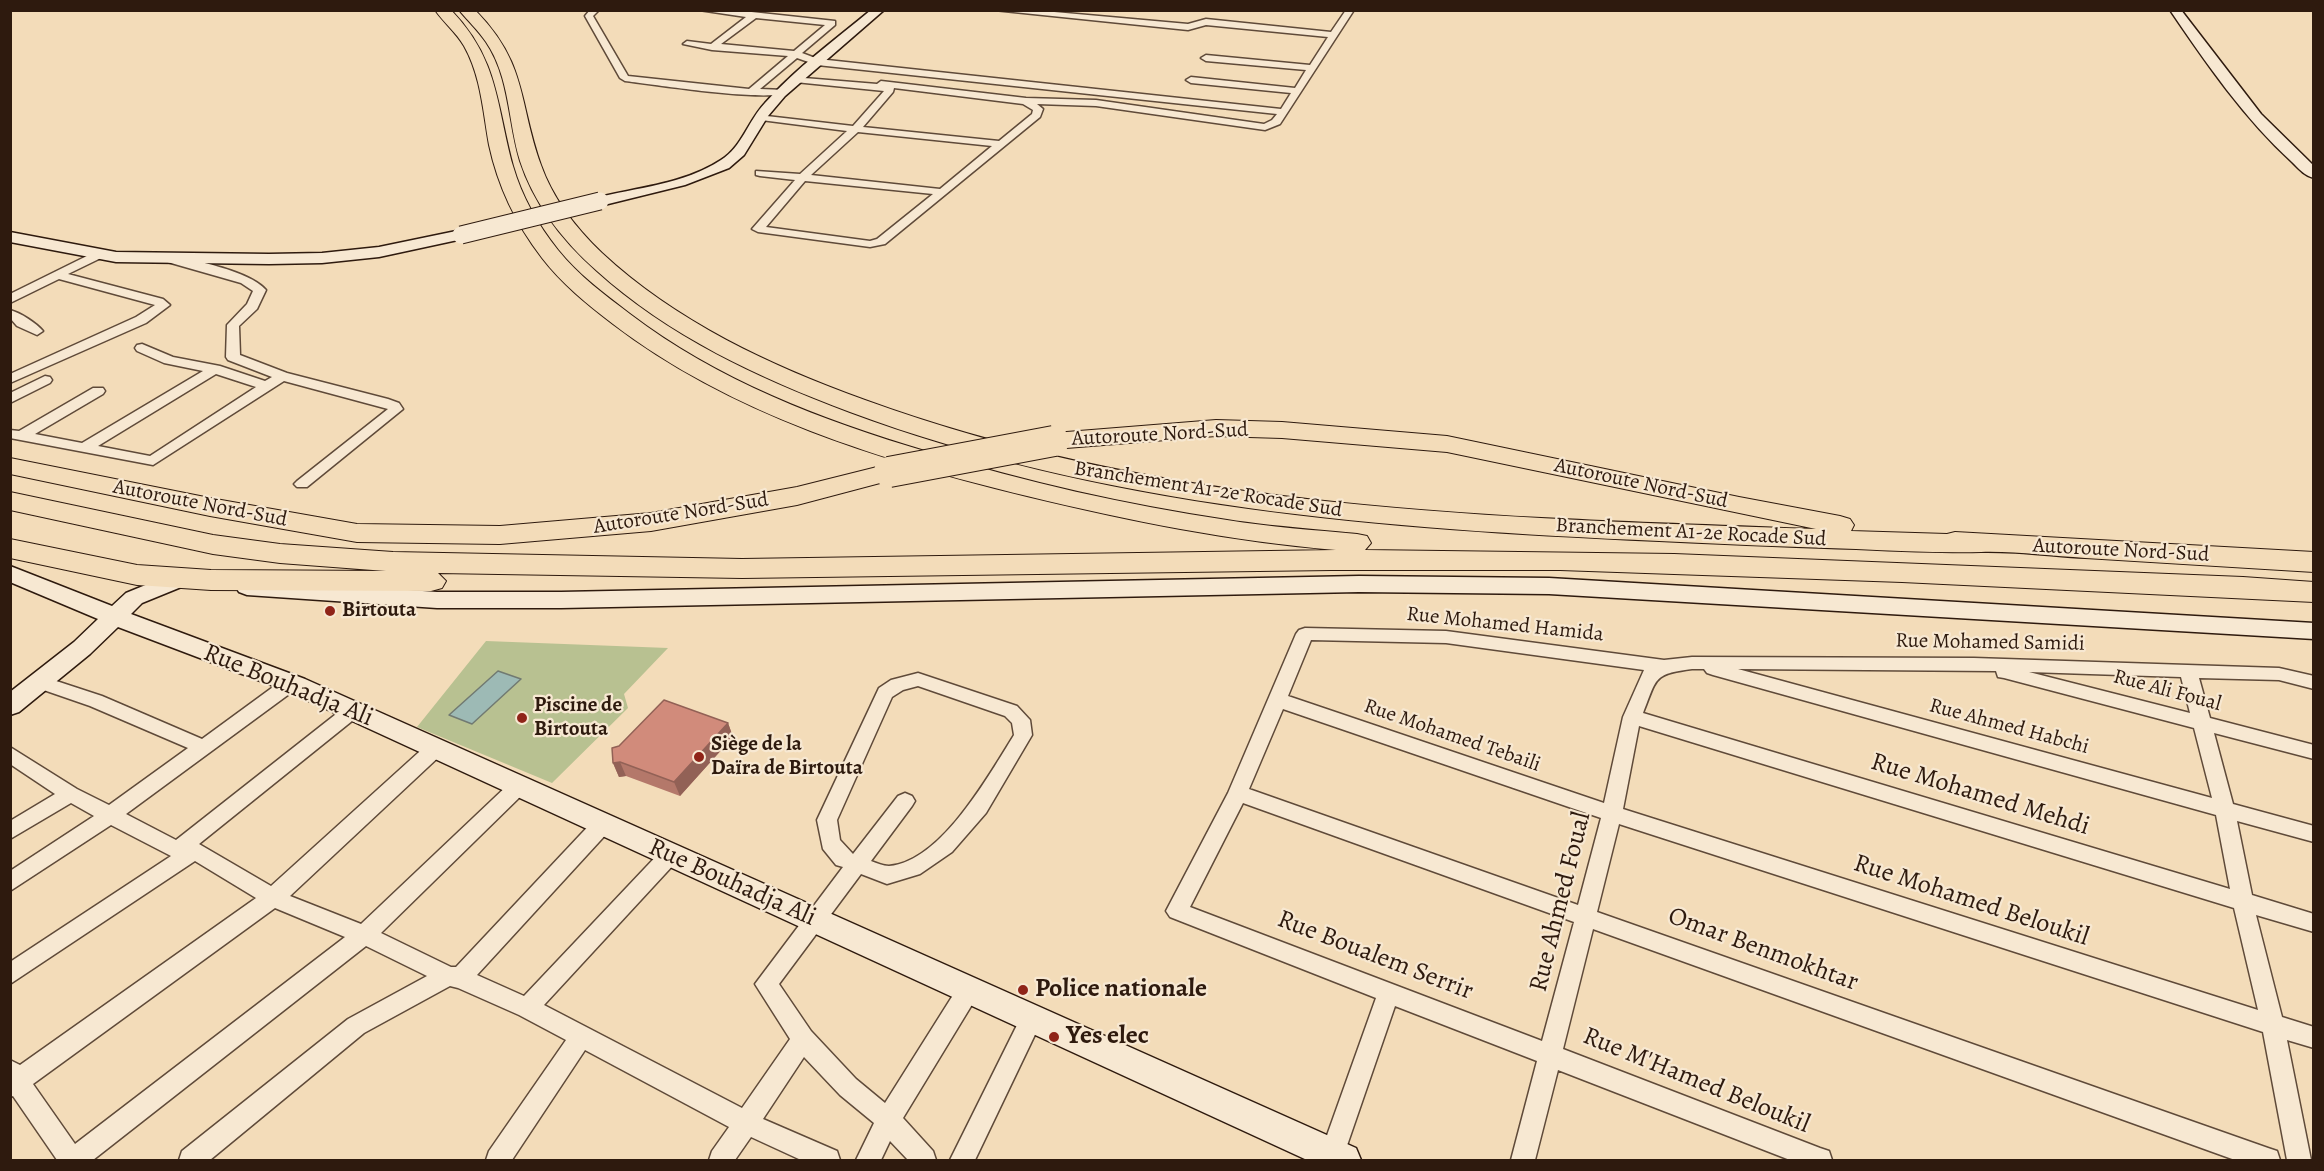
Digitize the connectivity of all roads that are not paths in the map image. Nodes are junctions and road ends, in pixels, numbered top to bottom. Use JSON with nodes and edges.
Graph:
{"nodes":[{"id":1,"x":442,"y":10,"type":"edge"},
{"id":2,"x":466,"y":10,"type":"edge"},
{"id":3,"x":595,"y":10,"type":"edge"},
{"id":4,"x":703,"y":10,"type":"edge"},
{"id":5,"x":879,"y":10,"type":"edge"},
{"id":6,"x":998,"y":10,"type":"edge"},
{"id":7,"x":1350,"y":10,"type":"edge"},
{"id":8,"x":2175,"y":10,"type":"edge"},
{"id":9,"x":754,"y":15,"type":"junction"},
{"id":10,"x":1333,"y":35,"type":"junction"},
{"id":11,"x":687,"y":45,"type":"dead end"},
{"id":12,"x":712,"y":47,"type":"junction"},
{"id":13,"x":795,"y":54,"type":"junction"},
{"id":14,"x":1206,"y":58,"type":"dead end"},
{"id":15,"x":817,"y":62,"type":"junction"},
{"id":16,"x":1312,"y":68,"type":"junction"},
{"id":17,"x":798,"y":77,"type":"junction"},
{"id":18,"x":1191,"y":80,"type":"dead end"},
{"id":19,"x":1296,"y":91,"type":"junction"},
{"id":20,"x":751,"y":92,"type":"junction"},
{"id":21,"x":782,"y":92,"type":"junction"},
{"id":22,"x":1026,"y":101,"type":"junction"},
{"id":23,"x":764,"y":112,"type":"junction"},
{"id":24,"x":1284,"y":112,"type":"junction"},
{"id":25,"x":855,"y":129,"type":"junction"},
{"id":26,"x":1000,"y":144,"type":"junction"},
{"id":27,"x":760,"y":173,"type":"dead end"},
{"id":28,"x":2313,"y":174,"type":"edge"},
{"id":29,"x":803,"y":177,"type":"junction"},
{"id":30,"x":942,"y":192,"type":"junction"},
{"id":31,"x":10,"y":237,"type":"edge"},
{"id":32,"x":99,"y":254,"type":"junction"},
{"id":33,"x":168,"y":258,"type":"junction"},
{"id":34,"x":57,"y":275,"type":"junction"},
{"id":35,"x":10,"y":299,"type":"edge"},
{"id":36,"x":10,"y":314,"type":"edge"},
{"id":37,"x":37,"y":331,"type":"dead end"},
{"id":38,"x":142,"y":348,"type":"dead end"},
{"id":39,"x":215,"y":369,"type":"junction"},
{"id":40,"x":282,"y":376,"type":"junction"},
{"id":41,"x":10,"y":379,"type":"edge"},
{"id":42,"x":45,"y":380,"type":"dead end"},
{"id":43,"x":267,"y":386,"type":"junction"},
{"id":44,"x":98,"y":391,"type":"dead end"},
{"id":45,"x":10,"y":399,"type":"edge"},
{"id":46,"x":16,"y":435,"type":"edge"},
{"id":47,"x":85,"y":448,"type":"junction"},
{"id":48,"x":10,"y":466,"type":"edge"},
{"id":49,"x":302,"y":484,"type":"dead end"},
{"id":50,"x":10,"y":501,"type":"edge"},
{"id":51,"x":1975,"y":544,"type":"junction"},
{"id":52,"x":10,"y":548,"type":"edge"},
{"id":53,"x":1535,"y":559,"type":"junction"},
{"id":54,"x":2313,"y":562,"type":"edge"},
{"id":55,"x":708,"y":569,"type":"junction"},
{"id":56,"x":10,"y":573,"type":"edge"},
{"id":57,"x":197,"y":579,"type":"junction"},
{"id":58,"x":2313,"y":592,"type":"edge"},
{"id":59,"x":116,"y":617,"type":"junction"},
{"id":60,"x":2313,"y":631,"type":"edge"},
{"id":61,"x":1692,"y":663,"type":"junction"},
{"id":62,"x":1974,"y":664,"type":"junction"},
{"id":63,"x":1664,"y":666,"type":"junction"},
{"id":64,"x":2188,"y":670,"type":"junction"},
{"id":65,"x":41,"y":682,"type":"junction"},
{"id":66,"x":2313,"y":683,"type":"edge"},
{"id":67,"x":290,"y":684,"type":"junction"},
{"id":68,"x":1278,"y":700,"type":"junction"},
{"id":69,"x":10,"y":706,"type":"edge"},
{"id":70,"x":351,"y":712,"type":"junction"},
{"id":71,"x":1632,"y":717,"type":"junction"},
{"id":72,"x":2204,"y":724,"type":"junction"},
{"id":73,"x":203,"y":747,"type":"junction"},
{"id":74,"x":436,"y":748,"type":"junction"},
{"id":75,"x":2313,"y":752,"type":"edge"},
{"id":76,"x":10,"y":754,"type":"edge"},
{"id":77,"x":518,"y":787,"type":"junction"},
{"id":78,"x":1238,"y":793,"type":"junction"},
{"id":79,"x":70,"y":794,"type":"junction"},
{"id":80,"x":906,"y":801,"type":"dead end"},
{"id":81,"x":2225,"y":809,"type":"junction"},
{"id":82,"x":112,"y":814,"type":"junction"},
{"id":83,"x":1611,"y":814,"type":"junction"},
{"id":84,"x":603,"y":824,"type":"junction"},
{"id":85,"x":10,"y":831,"type":"edge"},
{"id":86,"x":2313,"y":834,"type":"edge"},
{"id":87,"x":186,"y":850,"type":"junction"},
{"id":88,"x":670,"y":855,"type":"junction"},
{"id":89,"x":856,"y":865,"type":"junction"},
{"id":90,"x":10,"y":882,"type":"edge"},
{"id":91,"x":273,"y":898,"type":"junction"},
{"id":92,"x":2243,"y":903,"type":"junction"},
{"id":93,"x":1584,"y":917,"type":"junction"},
{"id":94,"x":814,"y":920,"type":"junction"},
{"id":95,"x":2313,"y":923,"type":"edge"},
{"id":96,"x":364,"y":935,"type":"junction"},
{"id":97,"x":10,"y":974,"type":"edge"},
{"id":98,"x":454,"y":977,"type":"junction"},
{"id":99,"x":968,"y":991,"type":"junction"},
{"id":100,"x":1389,"y":992,"type":"junction"},
{"id":101,"x":527,"y":1008,"type":"junction"},
{"id":102,"x":1031,"y":1020,"type":"junction"},
{"id":103,"x":2273,"y":1026,"type":"junction"},
{"id":104,"x":582,"y":1036,"type":"junction"},
{"id":105,"x":2313,"y":1038,"type":"edge"},
{"id":106,"x":803,"y":1039,"type":"junction"},
{"id":107,"x":1551,"y":1055,"type":"junction"},
{"id":108,"x":13,"y":1079,"type":"edge"},
{"id":109,"x":888,"y":1120,"type":"junction"},
{"id":110,"x":748,"y":1124,"type":"junction"},
{"id":111,"x":1338,"y":1158,"type":"edge"},
{"id":112,"x":73,"y":1161,"type":"edge"},
{"id":113,"x":191,"y":1161,"type":"edge"},
{"id":114,"x":498,"y":1161,"type":"edge"},
{"id":115,"x":721,"y":1161,"type":"edge"},
{"id":116,"x":828,"y":1161,"type":"edge"},
{"id":117,"x":868,"y":1161,"type":"edge"},
{"id":118,"x":924,"y":1161,"type":"edge"},
{"id":119,"x":962,"y":1161,"type":"edge"},
{"id":120,"x":1524,"y":1161,"type":"edge"},
{"id":121,"x":1820,"y":1161,"type":"edge"},
{"id":122,"x":2268,"y":1161,"type":"edge"},
{"id":123,"x":2298,"y":1161,"type":"edge"}],
"edges":[{"from":1,"to":53,"type":"highway","name":"Branchement A1-2e Rocade Sud"},
{"from":2,"to":51,"type":"highway","name":"Branchement A1-2e Rocade Sud"},
{"from":3,"to":20,"type":"street"},
{"from":4,"to":9,"type":"street"},
{"from":5,"to":15,"type":"main road"},
{"from":6,"to":10,"type":"street"},
{"from":7,"to":10,"type":"street"},
{"from":8,"to":28,"type":"main road"},
{"from":9,"to":12,"type":"street"},
{"from":9,"to":13,"type":"street"},
{"from":10,"to":16,"type":"street"},
{"from":11,"to":12,"type":"street"},
{"from":12,"to":13,"type":"street"},
{"from":13,"to":15,"type":"street"},
{"from":13,"to":20,"type":"street"},
{"from":14,"to":16,"type":"street"},
{"from":15,"to":17,"type":"main road"},
{"from":15,"to":24,"type":"street"},
{"from":16,"to":19,"type":"street"},
{"from":17,"to":21,"type":"main road"},
{"from":17,"to":22,"type":"street"},
{"from":17,"to":25,"type":"street"},
{"from":18,"to":19,"type":"street"},
{"from":19,"to":24,"type":"street"},
{"from":20,"to":21,"type":"street"},
{"from":21,"to":23,"type":"main road"},
{"from":22,"to":24,"type":"street"},
{"from":22,"to":26,"type":"street"},
{"from":23,"to":25,"type":"street"},
{"from":23,"to":33,"type":"main road","bridge":true},
{"from":25,"to":26,"type":"street"},
{"from":25,"to":29,"type":"street"},
{"from":26,"to":30,"type":"street"},
{"from":27,"to":29,"type":"street"},
{"from":29,"to":30,"type":"street"},
{"from":29,"to":30,"type":"street"},
{"from":31,"to":32,"type":"main road"},
{"from":32,"to":33,"type":"main road"},
{"from":32,"to":34,"type":"street"},
{"from":33,"to":40,"type":"street"},
{"from":34,"to":35,"type":"street"},
{"from":34,"to":41,"type":"street"},
{"from":36,"to":37,"type":"street"},
{"from":38,"to":39,"type":"street"},
{"from":39,"to":43,"type":"street"},
{"from":39,"to":47,"type":"street"},
{"from":40,"to":43,"type":"street"},
{"from":40,"to":49,"type":"street"},
{"from":42,"to":45,"type":"street"},
{"from":43,"to":47,"type":"street"},
{"from":44,"to":46,"type":"street"},
{"from":46,"to":47,"type":"street"},
{"from":48,"to":51,"type":"highway","name":"Autoroute Nord-Sud","bridge":true},
{"from":50,"to":55,"type":"highway","name":"Autoroute Nord-Sud"},
{"from":51,"to":54,"type":"highway","name":"Autoroute Nord-Sud"},
{"from":52,"to":57,"type":"highway"},
{"from":53,"to":55,"type":"highway","name":"Autoroute Nord-Sud"},
{"from":53,"to":58,"type":"highway","name":"Autoroute Nord-Sud"},
{"from":55,"to":57,"type":"highway"},
{"from":56,"to":59,"type":"main road","name":"Rue Bouhadja Ali"},
{"from":57,"to":59,"type":"main road"},
{"from":57,"to":60,"type":"main road"},
{"from":59,"to":65,"type":"main road"},
{"from":59,"to":67,"type":"main road","name":"Rue Bouhadja Ali"},
{"from":61,"to":62,"type":"street","name":"Rue Mohamed Samidi"},
{"from":61,"to":63,"type":"street","name":"Rue Mohamed Samidi"},
{"from":61,"to":81,"type":"street","name":"Rue Ahmed Habchi"},
{"from":62,"to":64,"type":"street","name":"Rue Mohamed Samidi"},
{"from":62,"to":72,"type":"street","name":"Rue Ali Foual"},
{"from":63,"to":68,"type":"street","name":"Rue Mohamed Hamida"},
{"from":63,"to":71,"type":"street","name":"Rue Ahmed Foual"},
{"from":64,"to":66,"type":"street","name":"Rue Mohamed Samidi"},
{"from":64,"to":72,"type":"street"},
{"from":65,"to":69,"type":"main road"},
{"from":65,"to":73,"type":"street"},
{"from":67,"to":70,"type":"main road","name":"Rue Bouhadja Ali"},
{"from":67,"to":73,"type":"street"},
{"from":68,"to":78,"type":"street"},
{"from":68,"to":83,"type":"street","name":"Rue Mohamed Tebaili"},
{"from":70,"to":74,"type":"main road","name":"Rue Bouhadja Ali"},
{"from":70,"to":87,"type":"street"},
{"from":71,"to":83,"type":"street","name":"Rue Ahmed Foual"},
{"from":71,"to":92,"type":"street","name":"Rue Mohamed Mehdi"},
{"from":72,"to":75,"type":"street","name":"Rue Ali Foual"},
{"from":72,"to":81,"type":"street"},
{"from":73,"to":82,"type":"street"},
{"from":74,"to":77,"type":"main road","name":"Rue Bouhadja Ali"},
{"from":74,"to":91,"type":"street"},
{"from":76,"to":79,"type":"street"},
{"from":77,"to":84,"type":"main road","name":"Rue Bouhadja Ali"},
{"from":77,"to":96,"type":"street"},
{"from":78,"to":93,"type":"street","name":"Omar Benmokhtar"},
{"from":78,"to":100,"type":"street","name":"Rue Boualem Serrir"},
{"from":79,"to":82,"type":"street"},
{"from":79,"to":85,"type":"street"},
{"from":80,"to":89,"type":"street"},
{"from":81,"to":86,"type":"street","name":"Rue Ahmed Habchi"},
{"from":81,"to":92,"type":"street"},
{"from":82,"to":87,"type":"street"},
{"from":82,"to":90,"type":"street"},
{"from":83,"to":93,"type":"street","name":"Rue Ahmed Foual"},
{"from":83,"to":103,"type":"street","name":"Rue Mohamed Beloukil"},
{"from":84,"to":88,"type":"main road","name":"Rue Bouhadja Ali"},
{"from":84,"to":98,"type":"street"},
{"from":87,"to":91,"type":"street"},
{"from":87,"to":97,"type":"street"},
{"from":88,"to":94,"type":"main road","name":"Rue Bouhadja Ali"},
{"from":88,"to":101,"type":"street"},
{"from":89,"to":89,"type":"street"},
{"from":89,"to":94,"type":"street"},
{"from":91,"to":96,"type":"street"},
{"from":91,"to":108,"type":"street"},
{"from":92,"to":95,"type":"street","name":"Rue Mohamed Mehdi"},
{"from":92,"to":103,"type":"street"},
{"from":93,"to":107,"type":"street","name":"Rue Ahmed Foual"},
{"from":93,"to":122,"type":"street","name":"Omar Benmokhtar"},
{"from":94,"to":99,"type":"main road","name":"Rue Bouhadja Ali"},
{"from":94,"to":106,"type":"street"},
{"from":96,"to":98,"type":"street"},
{"from":96,"to":112,"type":"street"},
{"from":98,"to":101,"type":"street"},
{"from":98,"to":113,"type":"street"},
{"from":99,"to":102,"type":"main road","name":"Rue Bouhadja Ali"},
{"from":99,"to":109,"type":"street"},
{"from":100,"to":107,"type":"street","name":"Rue Boualem Serrir"},
{"from":100,"to":111,"type":"street"},
{"from":101,"to":104,"type":"street"},
{"from":102,"to":111,"type":"main road","name":"Rue Bouhadja Ali"},
{"from":102,"to":119,"type":"street"},
{"from":103,"to":105,"type":"street","name":"Rue Mohamed Beloukil"},
{"from":103,"to":123,"type":"street"},
{"from":104,"to":110,"type":"street"},
{"from":104,"to":114,"type":"street"},
{"from":106,"to":109,"type":"street"},
{"from":106,"to":110,"type":"street"},
{"from":107,"to":120,"type":"street","name":"Rue Ahmed Foual"},
{"from":107,"to":121,"type":"street","name":"Rue M'Hamed Beloukil"},
{"from":108,"to":112,"type":"street"},
{"from":109,"to":117,"type":"street"},
{"from":109,"to":118,"type":"street"},
{"from":110,"to":115,"type":"street"},
{"from":110,"to":116,"type":"street"}]}
